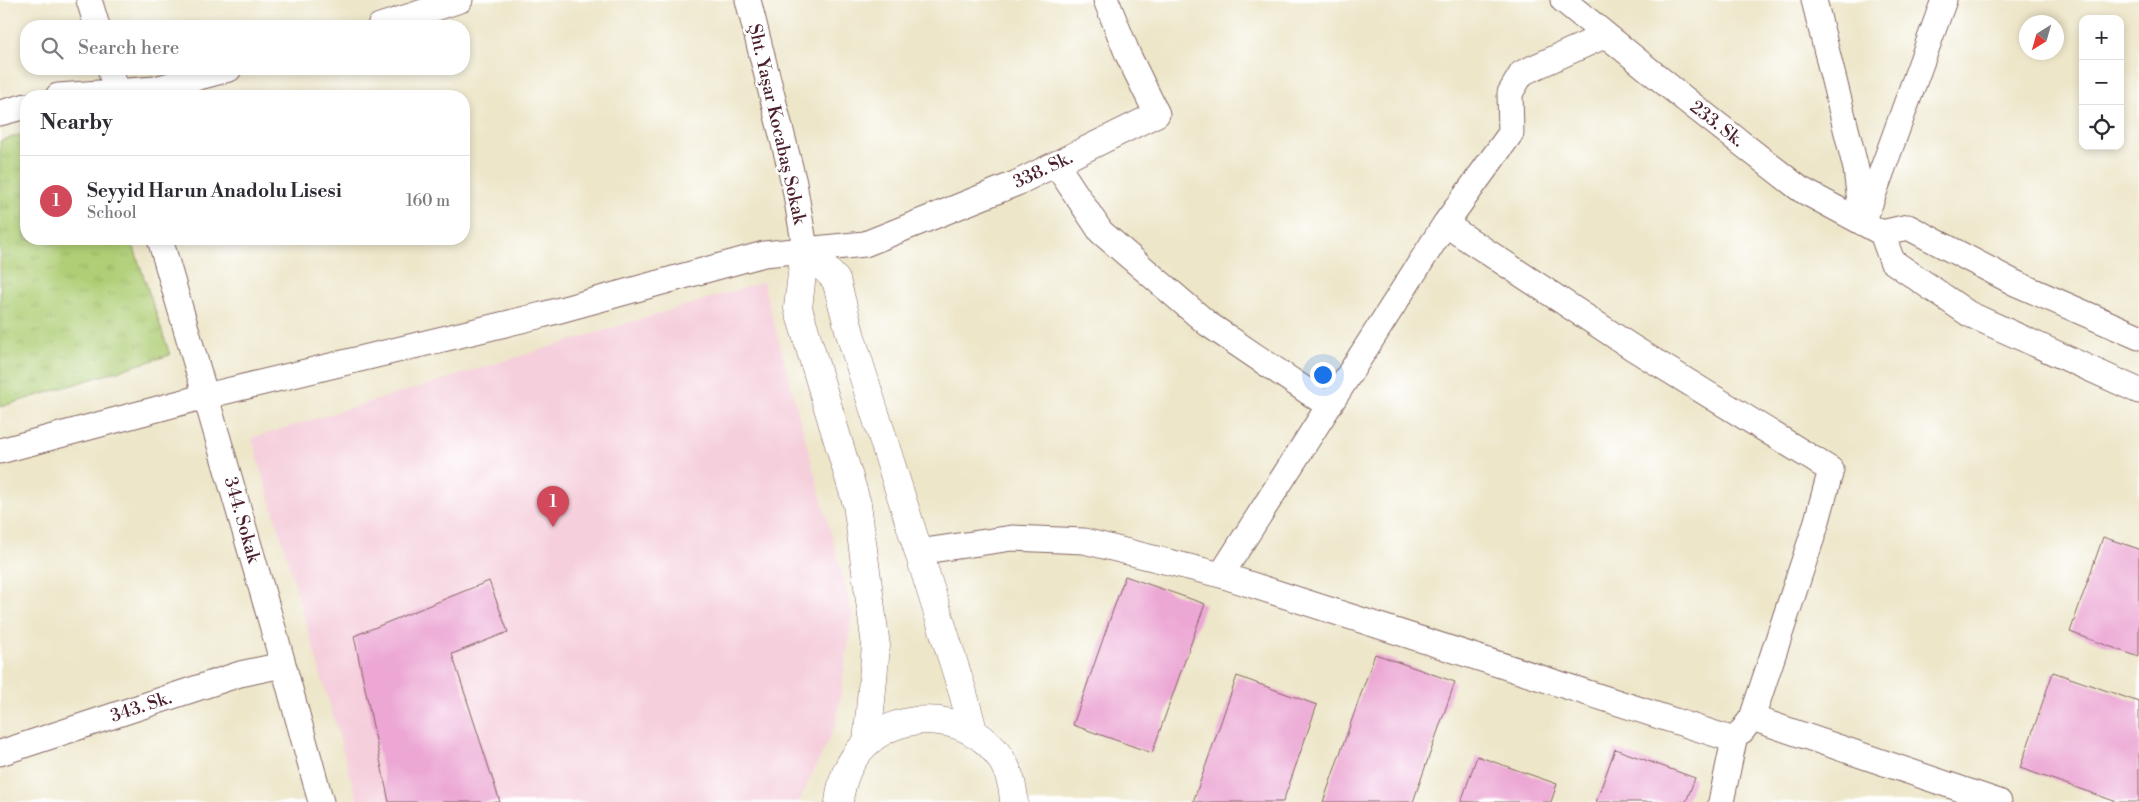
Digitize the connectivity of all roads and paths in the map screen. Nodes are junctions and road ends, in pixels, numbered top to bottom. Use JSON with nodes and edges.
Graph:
{"nodes":[{"id":1,"x":90,"y":0,"type":"edge"},
{"id":2,"x":460,"y":0,"type":"edge"},
{"id":3,"x":748,"y":0,"type":"edge"},
{"id":4,"x":1106,"y":0,"type":"edge"},
{"id":5,"x":1563,"y":0,"type":"edge"},
{"id":6,"x":1814,"y":0,"type":"edge"},
{"id":7,"x":1944,"y":0,"type":"edge"},
{"id":8,"x":95,"y":20,"type":"edge"},
{"id":9,"x":398,"y":20,"type":"edge"},
{"id":10,"x":1606,"y":35,"type":"junction"},
{"id":11,"x":206,"y":75,"type":"edge"},
{"id":12,"x":115,"y":85,"type":"edge"},
{"id":13,"x":89,"y":90,"type":"edge"},
{"id":14,"x":20,"y":108,"type":"edge"},
{"id":15,"x":0,"y":113,"type":"edge"},
{"id":16,"x":1056,"y":164,"type":"junction"},
{"id":17,"x":1445,"y":224,"type":"junction"},
{"id":18,"x":1872,"y":228,"type":"junction"},
{"id":19,"x":162,"y":245,"type":"edge"},
{"id":20,"x":805,"y":248,"type":"junction"},
{"id":21,"x":2139,"y":337,"type":"edge"},
{"id":22,"x":2139,"y":392,"type":"edge"},
{"id":23,"x":206,"y":396,"type":"junction"},
{"id":24,"x":1329,"y":406,"type":"junction"},
{"id":25,"x":0,"y":451,"type":"edge"},
{"id":26,"x":918,"y":552,"type":"junction"},
{"id":27,"x":1221,"y":575,"type":"junction"},
{"id":28,"x":284,"y":665,"type":"junction"},
{"id":29,"x":1752,"y":718,"type":"junction"},
{"id":30,"x":974,"y":734,"type":"junction"},
{"id":31,"x":1734,"y":740,"type":"junction"},
{"id":32,"x":867,"y":743,"type":"junction"},
{"id":33,"x":0,"y":753,"type":"edge"},
{"id":34,"x":1012,"y":792,"type":"edge"},
{"id":35,"x":835,"y":797,"type":"edge"},
{"id":36,"x":321,"y":802,"type":"edge"},
{"id":37,"x":1036,"y":802,"type":"edge"},
{"id":38,"x":1721,"y":802,"type":"edge"},
{"id":39,"x":1999,"y":802,"type":"edge"}],
"edges":[{"from":1,"to":8,"type":"street"},
{"from":2,"to":9,"type":"street"},
{"from":3,"to":20,"type":"street","name":"Şht. Yaşar Kocabaş Sokak"},
{"from":4,"to":16,"type":"street","name":"338. Sk."},
{"from":5,"to":10,"type":"street","name":"233. Sk."},
{"from":6,"to":18,"type":"street"},
{"from":7,"to":18,"type":"street"},
{"from":10,"to":17,"type":"street"},
{"from":10,"to":18,"type":"street","name":"233. Sk."},
{"from":11,"to":12,"type":"street"},
{"from":12,"to":13,"type":"street"},
{"from":14,"to":15,"type":"street"},
{"from":16,"to":20,"type":"street","name":"338. Sk."},
{"from":16,"to":24,"type":"street"},
{"from":17,"to":24,"type":"street"},
{"from":17,"to":29,"type":"street"},
{"from":18,"to":21,"type":"street"},
{"from":18,"to":22,"type":"street"},
{"from":19,"to":23,"type":"street","name":"344. Sokak"},
{"from":20,"to":23,"type":"street","name":"338. Sk."},
{"from":20,"to":26,"type":"street"},
{"from":20,"to":32,"type":"street"},
{"from":23,"to":25,"type":"street","name":"338. Sk."},
{"from":23,"to":28,"type":"street","name":"344. Sokak"},
{"from":24,"to":27,"type":"street"},
{"from":26,"to":27,"type":"street"},
{"from":26,"to":30,"type":"street"},
{"from":27,"to":31,"type":"street"},
{"from":28,"to":33,"type":"street","name":"343. Sk."},
{"from":28,"to":36,"type":"street","name":"344. Sokak"},
{"from":29,"to":31,"type":"street"},
{"from":29,"to":39,"type":"street"},
{"from":30,"to":32,"type":"street"},
{"from":30,"to":34,"type":"street"},
{"from":31,"to":38,"type":"street"},
{"from":32,"to":35,"type":"street"},
{"from":34,"to":37,"type":"street"}]}
